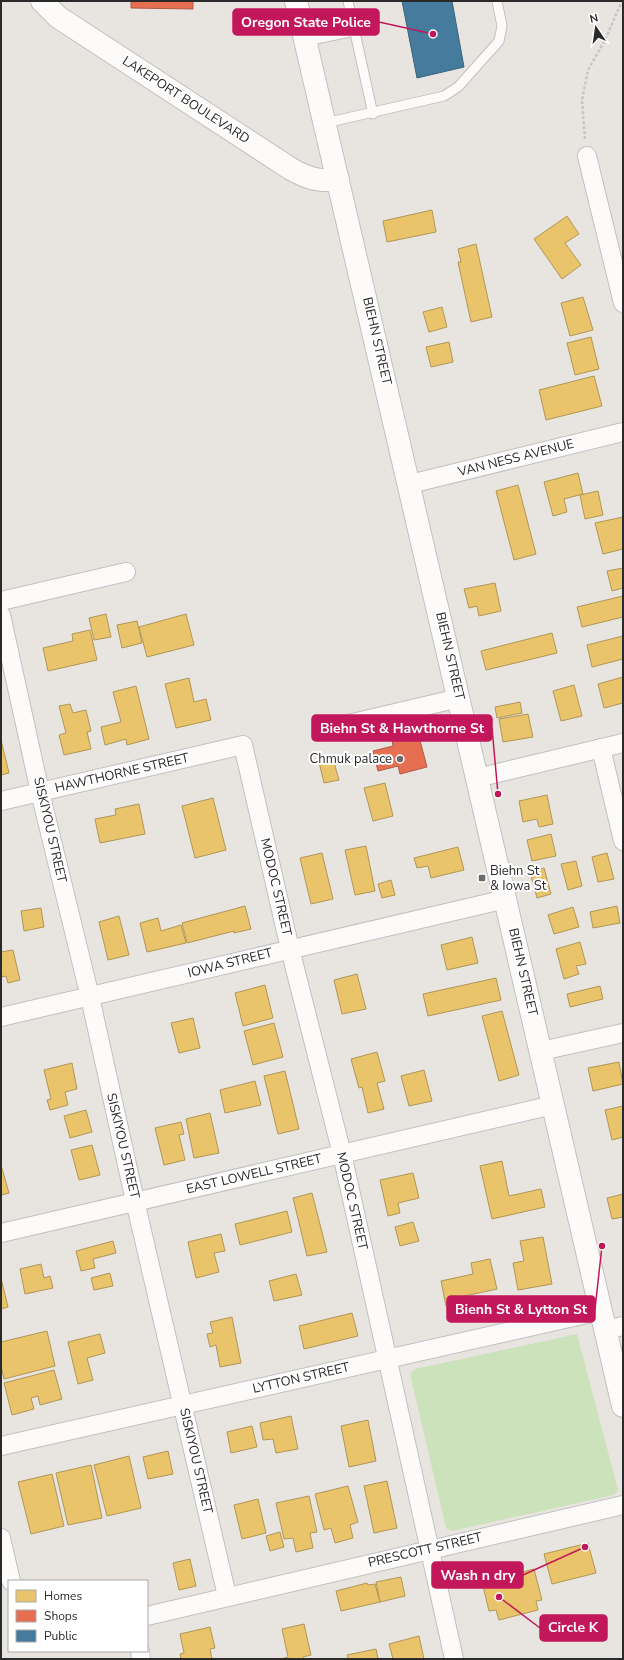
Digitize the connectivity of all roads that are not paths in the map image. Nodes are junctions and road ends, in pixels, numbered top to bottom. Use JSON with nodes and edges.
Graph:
{"nodes":[{"id":1,"x":42,"y":1,"type":"edge"},
{"id":2,"x":296,"y":1,"type":"edge"},
{"id":3,"x":348,"y":1,"type":"edge"},
{"id":4,"x":497,"y":1,"type":"edge"},
{"id":5,"x":355,"y":31,"type":"junction"},
{"id":6,"x":306,"y":41,"type":"junction"},
{"id":7,"x":373,"y":114,"type":"junction"},
{"id":8,"x":325,"y":124,"type":"junction"},
{"id":9,"x":587,"y":156,"type":"road end"},
{"id":10,"x":338,"y":180,"type":"junction"},
{"id":11,"x":623,"y":303,"type":"edge"},
{"id":12,"x":623,"y":432,"type":"edge"},
{"id":13,"x":410,"y":484,"type":"junction"},
{"id":14,"x":126,"y":572,"type":"dead end"},
{"id":15,"x":1,"y":601,"type":"edge"},
{"id":16,"x":1,"y":614,"type":"edge"},
{"id":17,"x":459,"y":698,"type":"junction"},
{"id":18,"x":327,"y":729,"type":"dead end"},
{"id":19,"x":623,"y":742,"type":"edge"},
{"id":20,"x":243,"y":745,"type":"joint"},
{"id":21,"x":601,"y":748,"type":"junction"},
{"id":22,"x":477,"y":778,"type":"junction"},
{"id":23,"x":40,"y":792,"type":"junction"},
{"id":24,"x":1,"y":801,"type":"edge"},
{"id":25,"x":623,"y":841,"type":"edge"},
{"id":26,"x":506,"y":899,"type":"junction"},
{"id":27,"x":290,"y":949,"type":"junction"},
{"id":28,"x":90,"y":997,"type":"junction"},
{"id":29,"x":1,"y":1017,"type":"edge"},
{"id":30,"x":623,"y":1033,"type":"edge"},
{"id":31,"x":541,"y":1051,"type":"junction"},
{"id":32,"x":553,"y":1105,"type":"junction"},
{"id":33,"x":342,"y":1154,"type":"junction"},
{"id":34,"x":135,"y":1200,"type":"junction"},
{"id":35,"x":1,"y":1233,"type":"edge"},
{"id":36,"x":609,"y":1322,"type":"edge"},
{"id":37,"x":388,"y":1359,"type":"junction"},
{"id":38,"x":184,"y":1405,"type":"junction"},
{"id":39,"x":623,"y":1406,"type":"edge"},
{"id":40,"x":1,"y":1446,"type":"edge"},
{"id":41,"x":623,"y":1505,"type":"edge"},
{"id":42,"x":1,"y":1538,"type":"edge"},
{"id":43,"x":430,"y":1549,"type":"junction"},
{"id":44,"x":11,"y":1580,"type":"edge"},
{"id":45,"x":227,"y":1596,"type":"junction"},
{"id":46,"x":148,"y":1616,"type":"edge"},
{"id":47,"x":454,"y":1659,"type":"edge"}],
"edges":[{"from":1,"to":10,"type":"street","name":"LAKEPORT BOULEVARD"},
{"from":2,"to":6,"type":"street","name":"BIEHN STREET"},
{"from":3,"to":5,"type":"lane"},
{"from":4,"to":7,"type":"lane"},
{"from":5,"to":6,"type":"lane"},
{"from":5,"to":7,"type":"lane"},
{"from":6,"to":8,"type":"street","name":"BIEHN STREET"},
{"from":7,"to":8,"type":"lane"},
{"from":8,"to":10,"type":"street","name":"BIEHN STREET"},
{"from":9,"to":11,"type":"street"},
{"from":10,"to":13,"type":"street","name":"BIEHN STREET"},
{"from":12,"to":13,"type":"street","name":"VAN NESS AVENUE"},
{"from":13,"to":17,"type":"street","name":"BIEHN STREET"},
{"from":14,"to":15,"type":"street"},
{"from":16,"to":23,"type":"street","name":"SISKIYOU STREET"},
{"from":17,"to":18,"type":"street"},
{"from":17,"to":22,"type":"street","name":"BIEHN STREET"},
{"from":19,"to":21,"type":"street"},
{"from":20,"to":23,"type":"street","name":"HAWTHORNE STREET"},
{"from":20,"to":27,"type":"street","name":"MODOC STREET"},
{"from":21,"to":22,"type":"street"},
{"from":21,"to":25,"type":"street"},
{"from":22,"to":26,"type":"street","name":"BIEHN STREET"},
{"from":23,"to":24,"type":"street","name":"HAWTHORNE STREET"},
{"from":23,"to":28,"type":"street","name":"SISKIYOU STREET"},
{"from":26,"to":27,"type":"street","name":"IOWA STREET"},
{"from":26,"to":31,"type":"street","name":"BIEHN STREET"},
{"from":27,"to":28,"type":"street","name":"IOWA STREET"},
{"from":27,"to":33,"type":"street","name":"MODOC STREET"},
{"from":28,"to":29,"type":"street","name":"IOWA STREET"},
{"from":28,"to":34,"type":"street","name":"SISKIYOU STREET"},
{"from":30,"to":31,"type":"street"},
{"from":31,"to":32,"type":"street","name":"BIEHN STREET"},
{"from":32,"to":33,"type":"street","name":"EAST LOWELL STREET"},
{"from":32,"to":36,"type":"street","name":"BIEHN STREET"},
{"from":33,"to":34,"type":"street","name":"EAST LOWELL STREET"},
{"from":33,"to":37,"type":"street","name":"MODOC STREET"},
{"from":34,"to":35,"type":"street","name":"EAST LOWELL STREET"},
{"from":34,"to":38,"type":"street","name":"SISKIYOU STREET"},
{"from":36,"to":37,"type":"street","name":"LYTTON STREET"},
{"from":36,"to":39,"type":"street","name":"BIEHN STREET"},
{"from":37,"to":38,"type":"street","name":"LYTTON STREET"},
{"from":37,"to":43,"type":"street","name":"MODOC STREET"},
{"from":38,"to":40,"type":"street","name":"LYTTON STREET"},
{"from":38,"to":45,"type":"street","name":"SISKIYOU STREET"},
{"from":41,"to":43,"type":"street","name":"PRESCOTT STREET"},
{"from":42,"to":44,"type":"street"},
{"from":43,"to":45,"type":"street","name":"PRESCOTT STREET"},
{"from":43,"to":47,"type":"street","name":"MODOC STREET"},
{"from":45,"to":46,"type":"street"}]}
